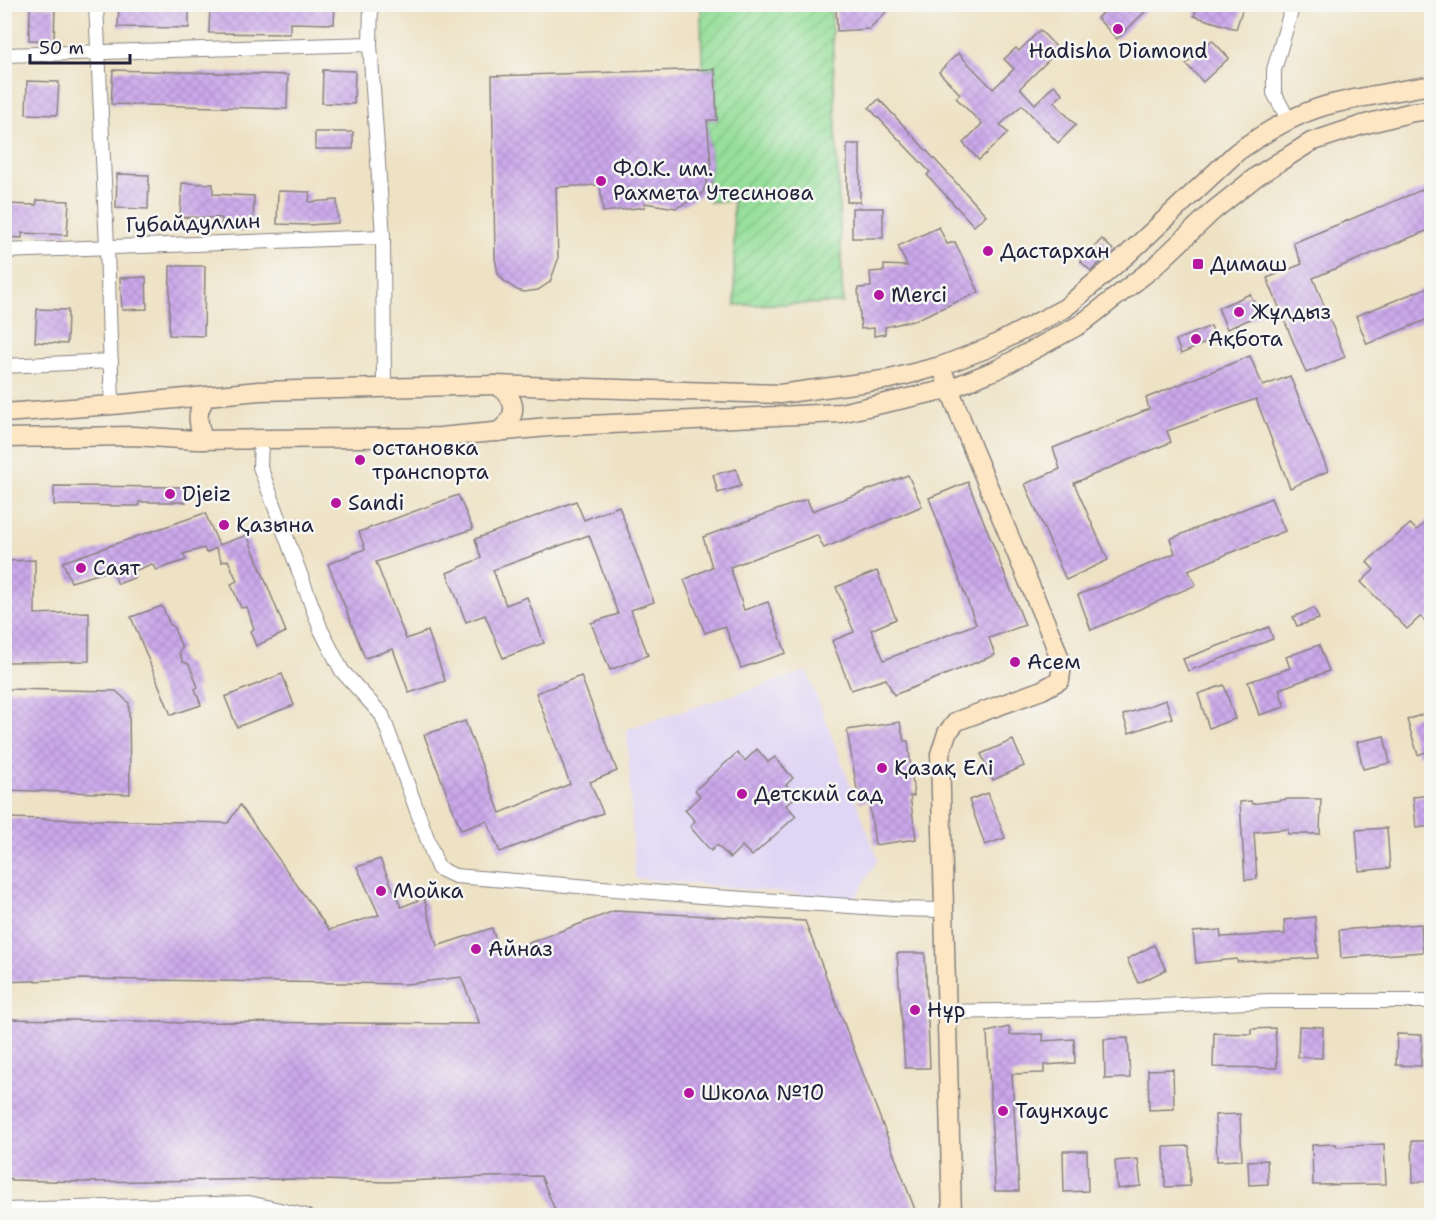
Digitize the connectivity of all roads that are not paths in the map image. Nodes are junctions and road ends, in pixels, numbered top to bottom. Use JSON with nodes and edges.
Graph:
{"nodes":[{"id":1,"x":96,"y":4,"type":"edge"},
{"id":2,"x":371,"y":4,"type":"edge"},
{"id":3,"x":1293,"y":4,"type":"edge"},
{"id":4,"x":370,"y":44,"type":"junction"},
{"id":5,"x":98,"y":51,"type":"junction"},
{"id":6,"x":4,"y":55,"type":"edge"},
{"id":7,"x":1431,"y":85,"type":"edge"},
{"id":8,"x":1431,"y":110,"type":"edge"},
{"id":9,"x":1289,"y":121,"type":"junction"},
{"id":10,"x":383,"y":237,"type":"junction"},
{"id":11,"x":107,"y":247,"type":"junction"},
{"id":12,"x":4,"y":251,"type":"edge"},
{"id":13,"x":111,"y":361,"type":"junction"},
{"id":14,"x":4,"y":366,"type":"edge"},
{"id":15,"x":941,"y":366,"type":"junction"},
{"id":16,"x":496,"y":385,"type":"junction"},
{"id":17,"x":384,"y":388,"type":"junction"},
{"id":18,"x":949,"y":388,"type":"junction"},
{"id":19,"x":208,"y":396,"type":"junction"},
{"id":20,"x":112,"y":405,"type":"junction"},
{"id":21,"x":4,"y":412,"type":"edge"},
{"id":22,"x":498,"y":432,"type":"junction"},
{"id":23,"x":4,"y":438,"type":"edge"},
{"id":24,"x":261,"y":439,"type":"junction"},
{"id":25,"x":204,"y":440,"type":"junction"},
{"id":26,"x":944,"y":910,"type":"junction"},
{"id":27,"x":1431,"y":1000,"type":"edge"},
{"id":28,"x":946,"y":1012,"type":"junction"},
{"id":29,"x":4,"y":1210,"type":"edge"},
{"id":30,"x":306,"y":1215,"type":"edge"},
{"id":31,"x":952,"y":1215,"type":"edge"}],
"edges":[{"from":1,"to":5,"type":"street"},
{"from":2,"to":4,"type":"street"},
{"from":3,"to":9,"type":"street"},
{"from":4,"to":5,"type":"street"},
{"from":4,"to":10,"type":"street"},
{"from":5,"to":6,"type":"street"},
{"from":5,"to":11,"type":"street"},
{"from":7,"to":9,"type":"street"},
{"from":8,"to":18,"type":"street"},
{"from":9,"to":15,"type":"street"},
{"from":10,"to":11,"type":"street","name":"Губайдуллин"},
{"from":10,"to":17,"type":"street"},
{"from":11,"to":12,"type":"street","name":"Губайдуллин"},
{"from":11,"to":13,"type":"street"},
{"from":13,"to":14,"type":"street"},
{"from":13,"to":20,"type":"street"},
{"from":15,"to":16,"type":"street"},
{"from":15,"to":18,"type":"street"},
{"from":16,"to":17,"type":"street"},
{"from":16,"to":22,"type":"street"},
{"from":17,"to":19,"type":"street"},
{"from":18,"to":22,"type":"street"},
{"from":18,"to":26,"type":"street"},
{"from":19,"to":20,"type":"street"},
{"from":19,"to":25,"type":"street"},
{"from":20,"to":21,"type":"street"},
{"from":22,"to":24,"type":"street"},
{"from":23,"to":25,"type":"street"},
{"from":24,"to":25,"type":"street"},
{"from":24,"to":26,"type":"street"},
{"from":26,"to":28,"type":"street"},
{"from":27,"to":28,"type":"street"},
{"from":28,"to":31,"type":"street"},
{"from":29,"to":30,"type":"street"}]}
